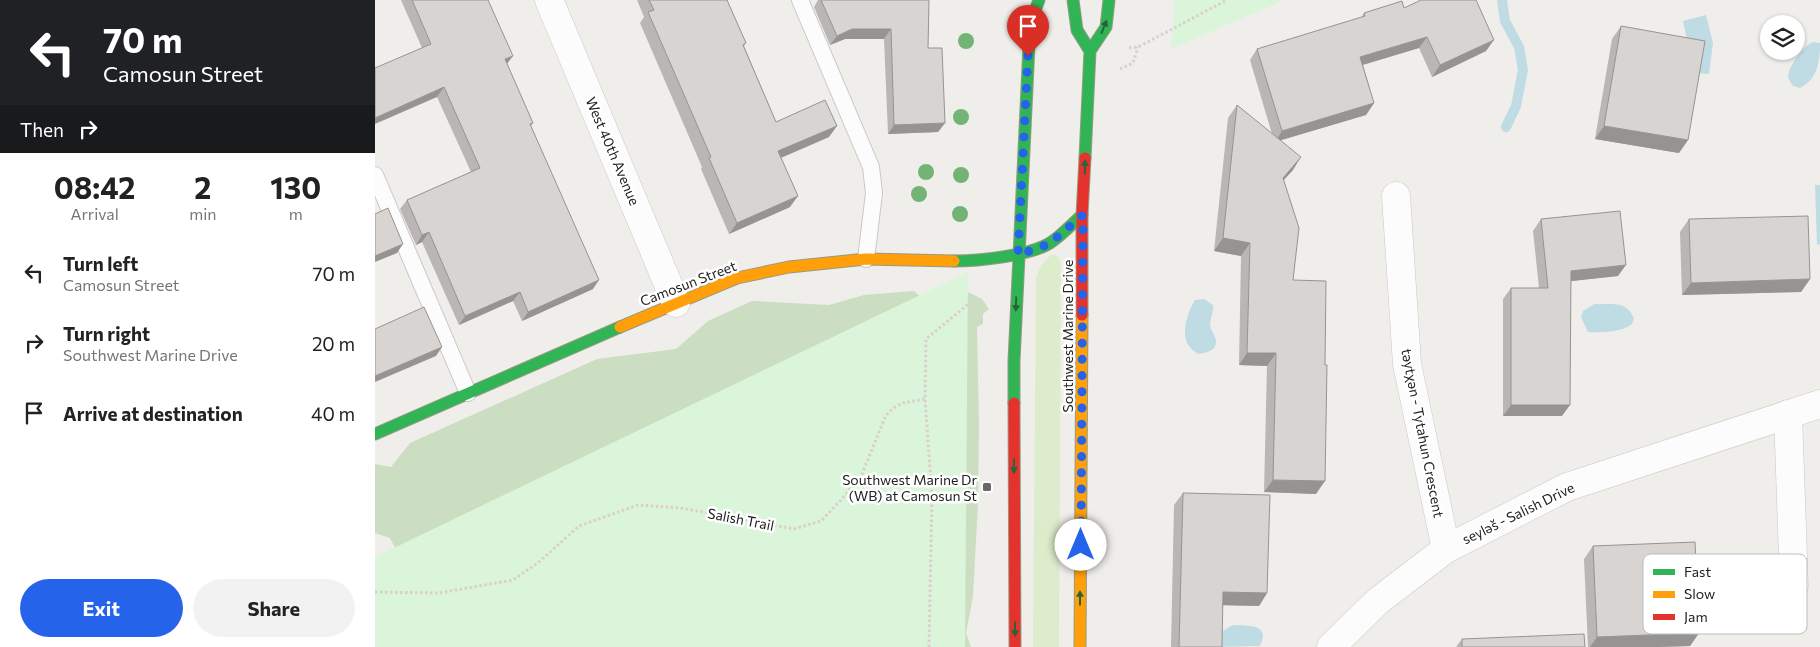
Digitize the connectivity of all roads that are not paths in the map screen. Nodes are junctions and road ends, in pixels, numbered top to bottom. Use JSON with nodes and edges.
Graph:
{"nodes":[{"id":1,"x":549,"y":0,"type":"edge"},
{"id":2,"x":800,"y":0,"type":"edge"},
{"id":3,"x":1026,"y":0,"type":"edge"},
{"id":4,"x":1039,"y":0,"type":"edge"},
{"id":5,"x":1073,"y":0,"type":"edge"},
{"id":6,"x":1109,"y":0,"type":"edge"},
{"id":7,"x":1030,"y":24,"type":"junction"},
{"id":8,"x":1090,"y":51,"type":"junction"},
{"id":9,"x":375,"y":175,"type":"edge"},
{"id":10,"x":1396,"y":196,"type":"dead end"},
{"id":11,"x":1083,"y":215,"type":"junction"},
{"id":12,"x":1018,"y":255,"type":"junction"},
{"id":13,"x":865,"y":259,"type":"junction"},
{"id":14,"x":676,"y":303,"type":"junction"},
{"id":15,"x":468,"y":393,"type":"junction"},
{"id":16,"x":1820,"y":404,"type":"edge"},
{"id":17,"x":1788,"y":414,"type":"junction"},
{"id":18,"x":375,"y":434,"type":"edge"},
{"id":19,"x":1446,"y":549,"type":"junction"},
{"id":20,"x":1793,"y":554,"type":"edge"},
{"id":21,"x":1015,"y":647,"type":"edge"},
{"id":22,"x":1080,"y":647,"type":"edge"},
{"id":23,"x":1331,"y":647,"type":"edge"}],
"edges":[{"from":1,"to":14,"type":"street","name":"West 40th Avenue"},
{"from":2,"to":13,"type":"lane"},
{"from":3,"to":7,"type":"main road"},
{"from":4,"to":7,"type":"main road"},
{"from":5,"to":8,"type":"main road"},
{"from":8,"to":6,"type":"main road","one_way":true},
{"from":7,"to":12,"type":"main road"},
{"from":11,"to":8,"type":"main road","name":"Southwest Marine Drive","one_way":true},
{"from":9,"to":15,"type":"lane"},
{"from":10,"to":19,"type":"street","name":"təytχən - Tytahun Crescent"},
{"from":11,"to":12,"type":"main road","name":"Camosun Street"},
{"from":22,"to":11,"type":"main road","name":"Southwest Marine Drive","one_way":true},
{"from":12,"to":13,"type":"main road","name":"Camosun Street"},
{"from":12,"to":21,"type":"main road","one_way":true},
{"from":13,"to":14,"type":"main road","name":"Camosun Street"},
{"from":14,"to":15,"type":"main road","name":"Camosun Street"},
{"from":15,"to":18,"type":"main road","name":"Camosun Street"},
{"from":16,"to":17,"type":"street","name":"seyləš - Salish Drive"},
{"from":17,"to":19,"type":"street","name":"seyləš - Salish Drive"},
{"from":17,"to":20,"type":"street"},
{"from":19,"to":23,"type":"street","name":"seyləš - Salish Drive"}]}
